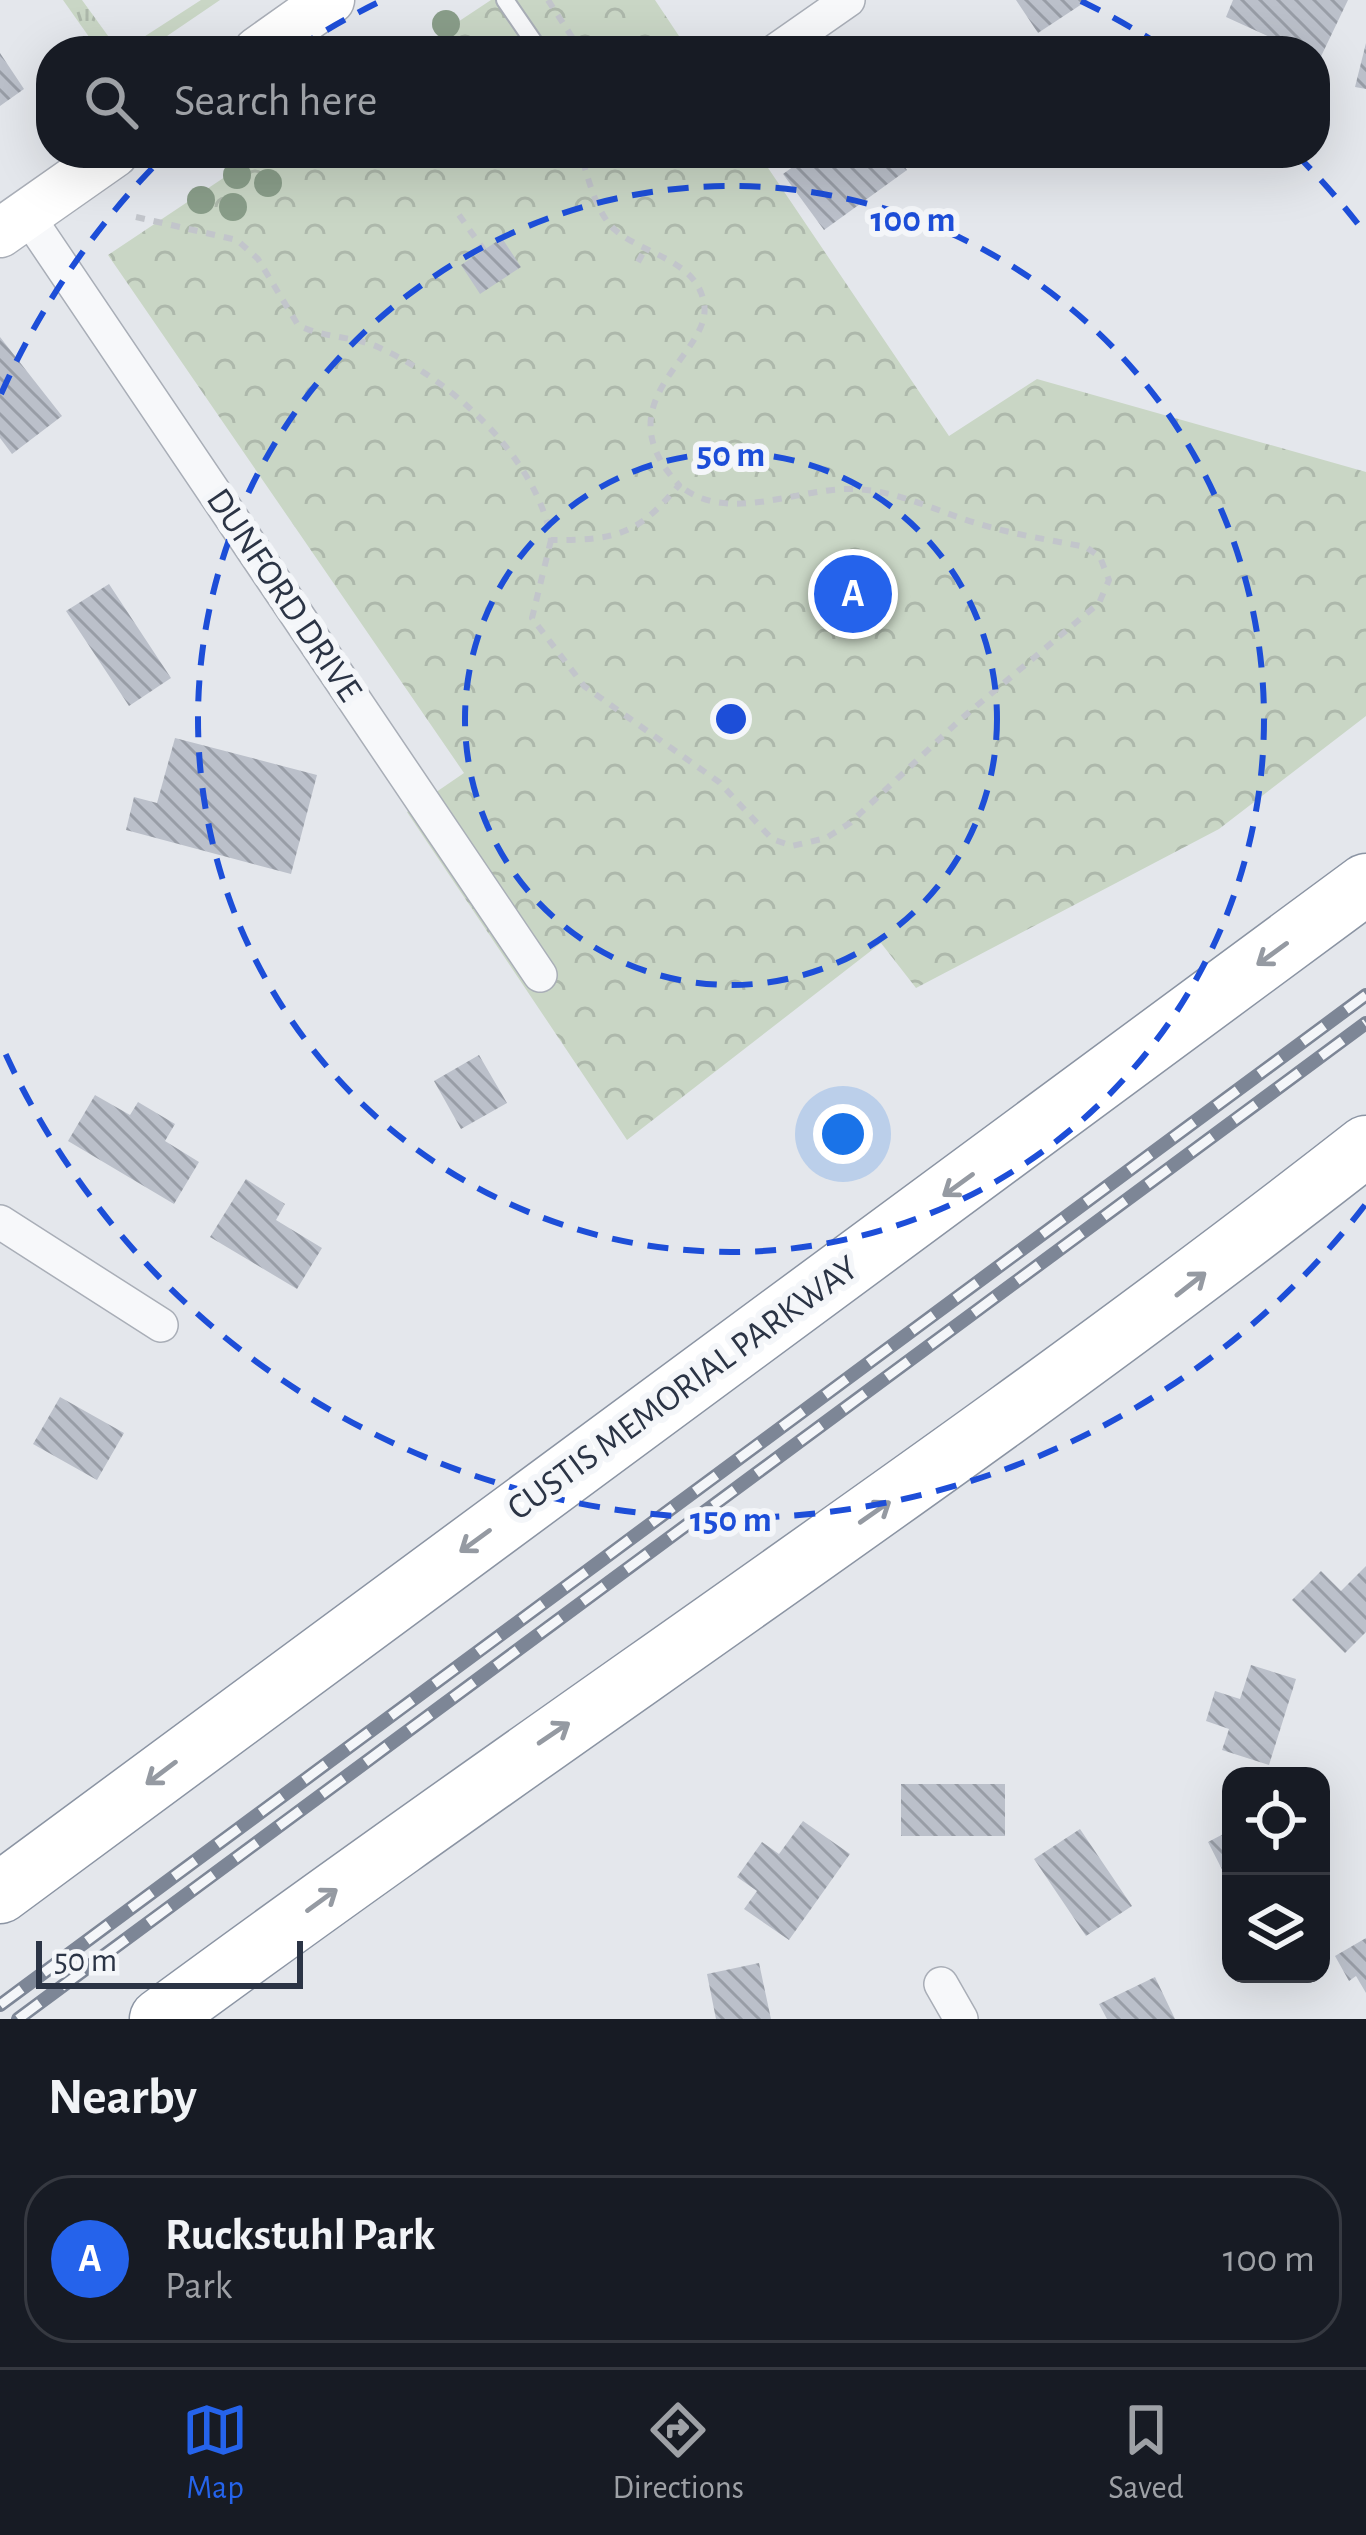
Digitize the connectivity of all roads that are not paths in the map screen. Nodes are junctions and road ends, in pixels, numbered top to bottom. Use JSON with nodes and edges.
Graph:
{"nodes":[{"id":1,"x":330,"y":0,"type":"edge"},
{"id":2,"x":505,"y":0,"type":"edge"},
{"id":3,"x":848,"y":0,"type":"edge"},
{"id":4,"x":279,"y":36,"type":"edge"},
{"id":5,"x":530,"y":36,"type":"edge"},
{"id":6,"x":796,"y":36,"type":"edge"},
{"id":7,"x":93,"y":168,"type":"edge"},
{"id":8,"x":14,"y":224,"type":"edge"},
{"id":9,"x":1366,"y":884,"type":"edge"},
{"id":10,"x":541,"y":975,"type":"dead end"},
{"id":11,"x":1366,"y":1146,"type":"edge"},
{"id":12,"x":0,"y":1222,"type":"edge"},
{"id":13,"x":161,"y":1325,"type":"dead end"},
{"id":14,"x":0,"y":1892,"type":"edge"},
{"id":15,"x":941,"y":1984,"type":"dead end"},
{"id":16,"x":160,"y":2019,"type":"edge"},
{"id":17,"x":961,"y":2019,"type":"edge"}],
"edges":[{"from":1,"to":4,"type":"main road"},
{"from":2,"to":5,"type":"lane"},
{"from":3,"to":6,"type":"street"},
{"from":7,"to":8,"type":"main road"},
{"from":8,"to":10,"type":"street","name":"DUNFORD DRIVE"},
{"from":9,"to":14,"type":"highway","name":"CUSTIS MEMORIAL PARKWAY","one_way":true},
{"from":16,"to":11,"type":"highway","one_way":true},
{"from":12,"to":13,"type":"street"},
{"from":15,"to":17,"type":"street"}]}
